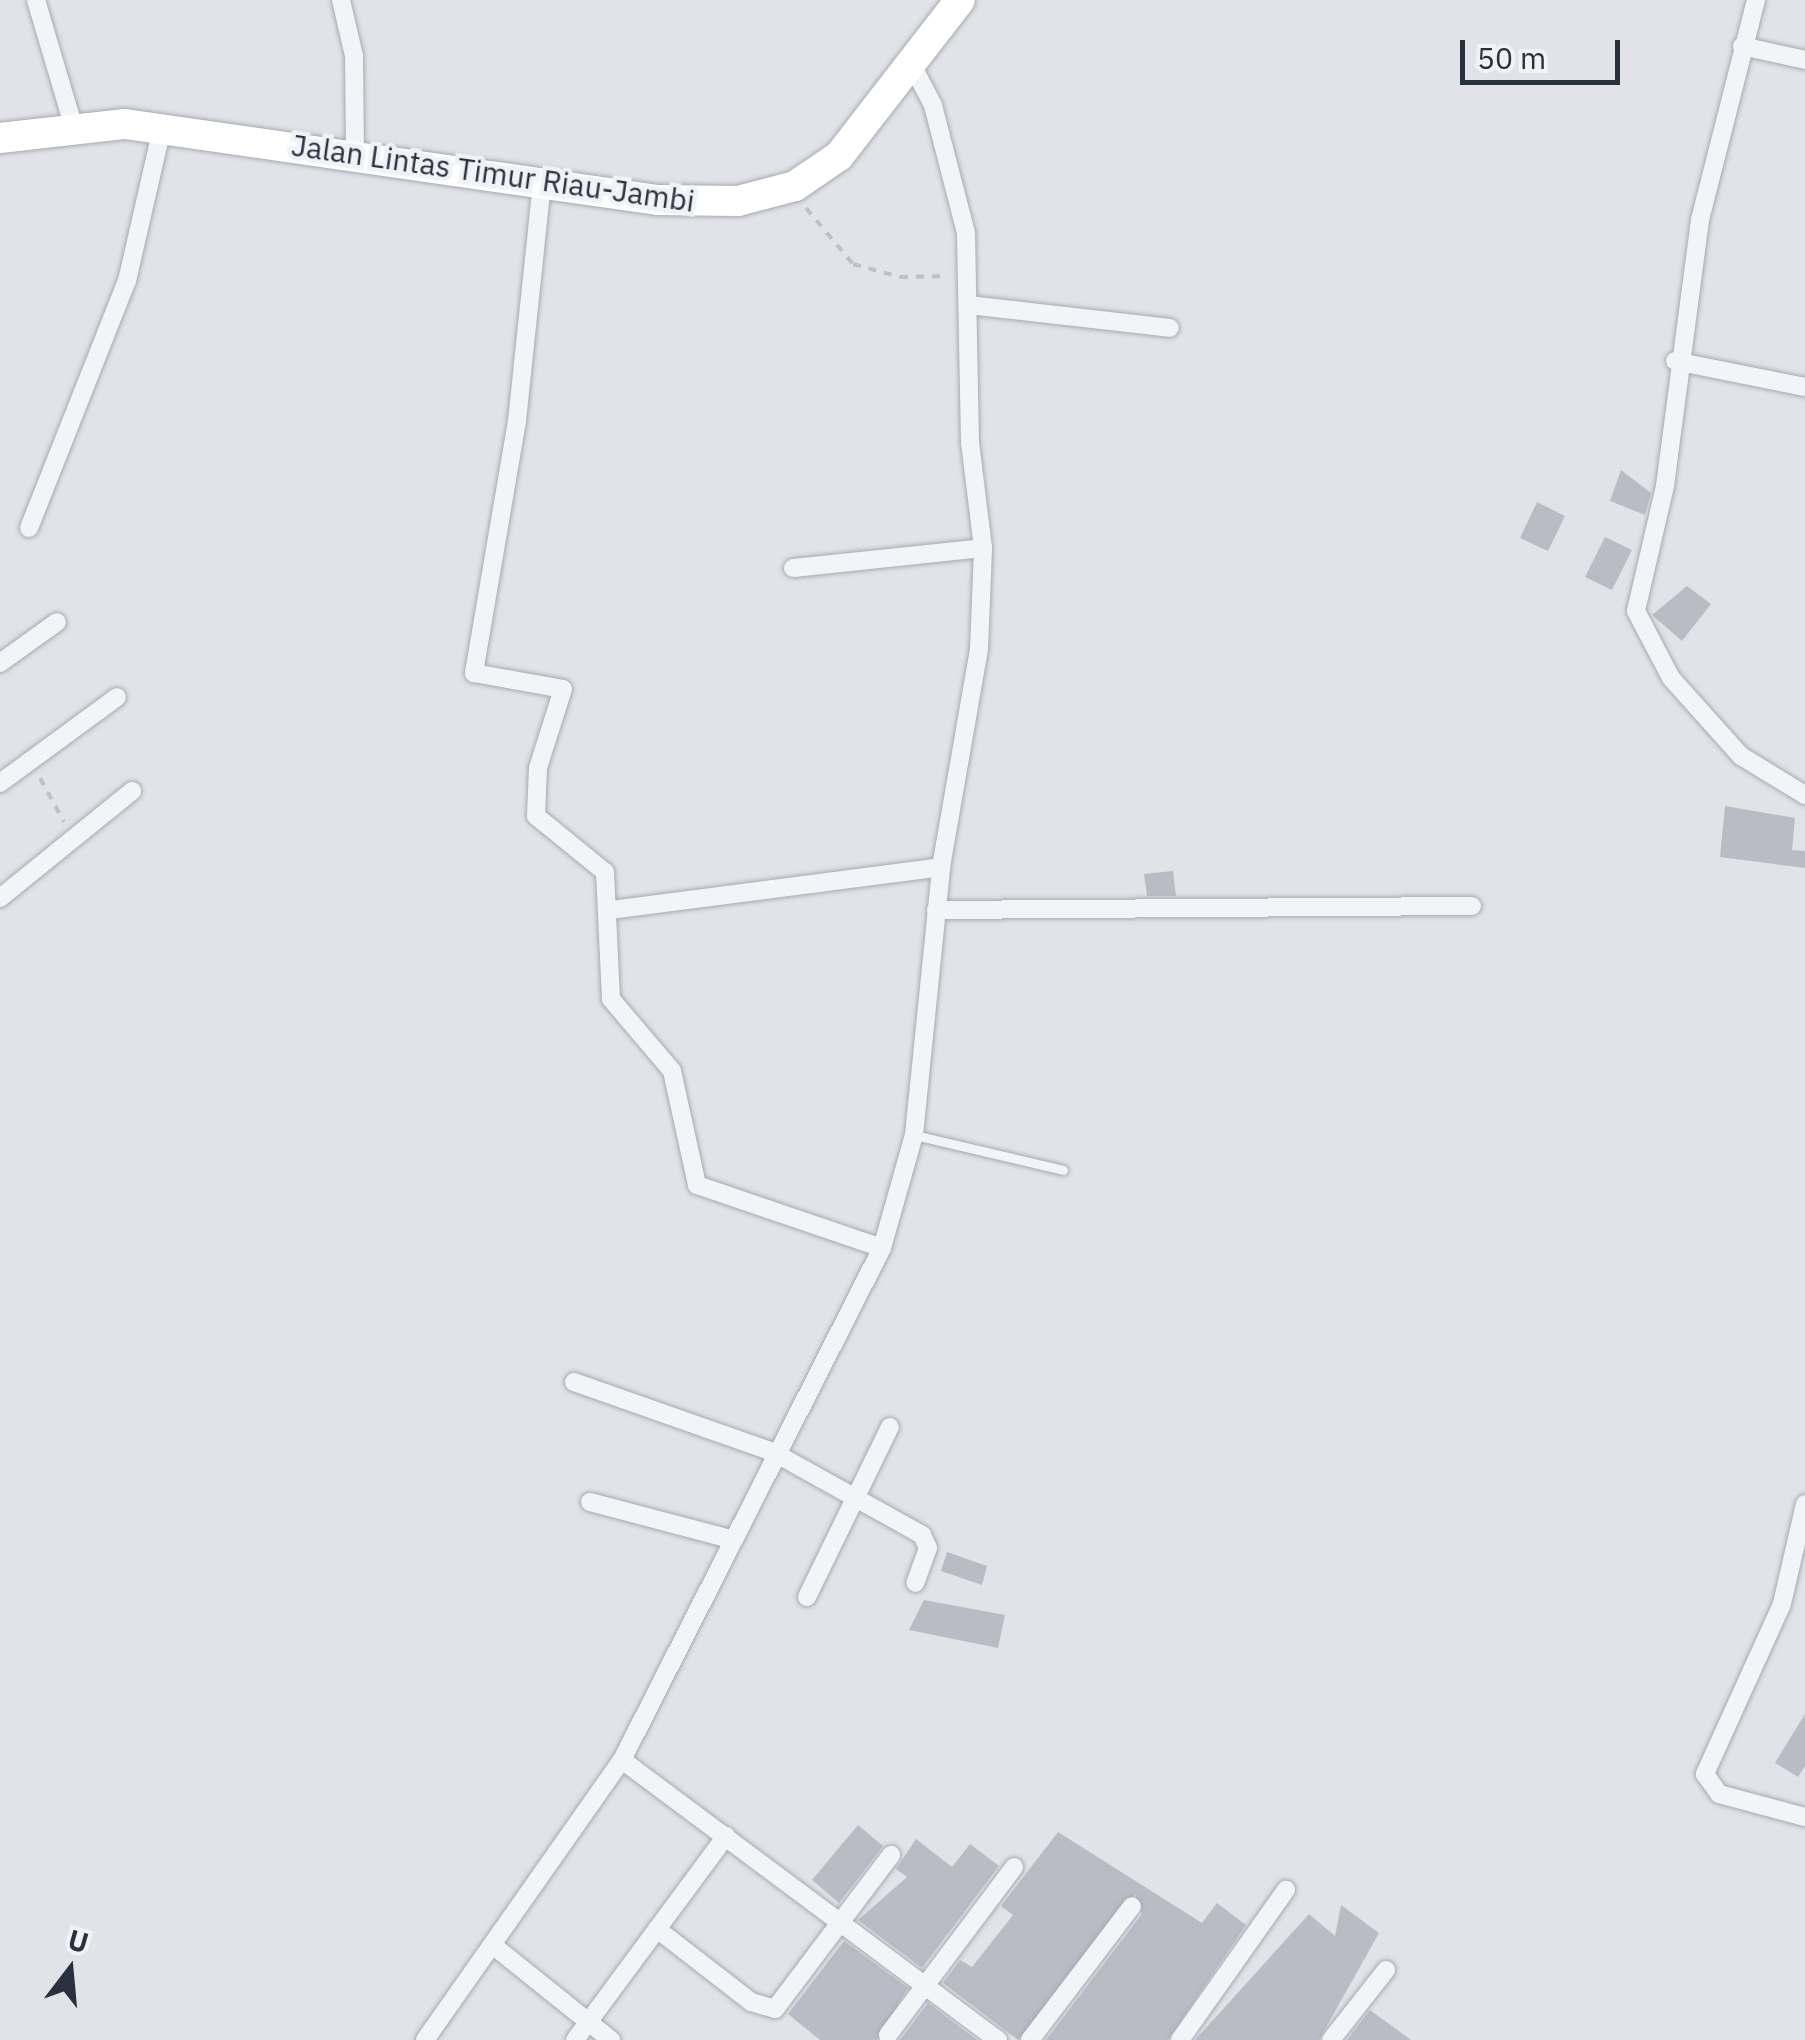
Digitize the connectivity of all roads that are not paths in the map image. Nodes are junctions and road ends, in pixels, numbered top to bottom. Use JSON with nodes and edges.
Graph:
{"nodes":[{"id":1,"x":36,"y":0,"type":"edge"},
{"id":2,"x":340,"y":0,"type":"edge"},
{"id":3,"x":960,"y":0,"type":"edge"},
{"id":4,"x":1756,"y":0,"type":"edge"},
{"id":5,"x":1742,"y":46,"type":"junction"},
{"id":6,"x":1805,"y":60,"type":"edge"},
{"id":7,"x":914,"y":68,"type":"junction"},
{"id":8,"x":74,"y":124,"type":"junction"},
{"id":9,"x":162,"y":128,"type":"junction"},
{"id":10,"x":0,"y":138,"type":"edge"},
{"id":11,"x":355,"y":156,"type":"junction"},
{"id":12,"x":542,"y":183,"type":"junction"},
{"id":13,"x":969,"y":305,"type":"junction"},
{"id":14,"x":1170,"y":328,"type":"dead end"},
{"id":15,"x":1676,"y":361,"type":"junction"},
{"id":16,"x":1805,"y":386,"type":"edge"},
{"id":17,"x":29,"y":528,"type":"dead end"},
{"id":18,"x":983,"y":548,"type":"junction"},
{"id":19,"x":793,"y":568,"type":"dead end"},
{"id":20,"x":57,"y":622,"type":"dead end"},
{"id":21,"x":0,"y":663,"type":"edge"},
{"id":22,"x":117,"y":697,"type":"dead end"},
{"id":23,"x":0,"y":782,"type":"edge"},
{"id":24,"x":132,"y":791,"type":"dead end"},
{"id":25,"x":1805,"y":795,"type":"edge"},
{"id":26,"x":941,"y":867,"type":"junction"},
{"id":27,"x":0,"y":898,"type":"edge"},
{"id":28,"x":1472,"y":906,"type":"dead end"},
{"id":29,"x":611,"y":910,"type":"junction"},
{"id":30,"x":936,"y":910,"type":"junction"},
{"id":31,"x":914,"y":1135,"type":"junction"},
{"id":32,"x":1063,"y":1170,"type":"dead end"},
{"id":33,"x":882,"y":1248,"type":"junction"},
{"id":34,"x":574,"y":1382,"type":"dead end"},
{"id":35,"x":890,"y":1427,"type":"dead end"},
{"id":36,"x":774,"y":1452,"type":"junction"},
{"id":37,"x":855,"y":1498,"type":"junction"},
{"id":38,"x":590,"y":1502,"type":"dead end"},
{"id":39,"x":1805,"y":1504,"type":"edge"},
{"id":40,"x":734,"y":1540,"type":"junction"},
{"id":41,"x":915,"y":1582,"type":"dead end"},
{"id":42,"x":807,"y":1596,"type":"dead end"},
{"id":43,"x":622,"y":1760,"type":"junction"},
{"id":44,"x":1805,"y":1818,"type":"edge"},
{"id":45,"x":726,"y":1836,"type":"junction"},
{"id":46,"x":890,"y":1854,"type":"dead end"},
{"id":47,"x":1014,"y":1867,"type":"dead end"},
{"id":48,"x":1286,"y":1890,"type":"dead end"},
{"id":49,"x":1132,"y":1906,"type":"dead end"},
{"id":50,"x":836,"y":1918,"type":"junction"},
{"id":51,"x":657,"y":1929,"type":"junction"},
{"id":52,"x":495,"y":1947,"type":"junction"},
{"id":53,"x":1386,"y":1970,"type":"dead end"},
{"id":54,"x":927,"y":1987,"type":"junction"},
{"id":55,"x":588,"y":2023,"type":"junction"},
{"id":56,"x":888,"y":2035,"type":"dead end"},
{"id":57,"x":425,"y":2040,"type":"edge"},
{"id":58,"x":575,"y":2040,"type":"edge"},
{"id":59,"x":611,"y":2040,"type":"edge"},
{"id":60,"x":998,"y":2040,"type":"edge"},
{"id":61,"x":1030,"y":2040,"type":"edge"},
{"id":62,"x":1180,"y":2040,"type":"edge"},
{"id":63,"x":1331,"y":2040,"type":"edge"}],
"edges":[{"from":1,"to":8,"type":"street"},
{"from":2,"to":11,"type":"street"},
{"from":3,"to":7,"type":"highway","name":"Jalan Lintas Timur Riau-Jambi"},
{"from":4,"to":5,"type":"street"},
{"from":5,"to":6,"type":"street"},
{"from":5,"to":15,"type":"street"},
{"from":7,"to":12,"type":"highway","name":"Jalan Lintas Timur Riau-Jambi"},
{"from":7,"to":13,"type":"street"},
{"from":8,"to":9,"type":"highway","name":"Jalan Lintas Timur Riau-Jambi"},
{"from":8,"to":10,"type":"highway","name":"Jalan Lintas Timur Riau-Jambi"},
{"from":9,"to":11,"type":"highway","name":"Jalan Lintas Timur Riau-Jambi"},
{"from":9,"to":17,"type":"street"},
{"from":11,"to":12,"type":"highway","name":"Jalan Lintas Timur Riau-Jambi"},
{"from":12,"to":29,"type":"street"},
{"from":13,"to":14,"type":"street"},
{"from":13,"to":18,"type":"street"},
{"from":15,"to":16,"type":"street"},
{"from":15,"to":25,"type":"street"},
{"from":18,"to":19,"type":"street"},
{"from":18,"to":26,"type":"street"},
{"from":20,"to":21,"type":"street"},
{"from":22,"to":23,"type":"street"},
{"from":24,"to":27,"type":"street"},
{"from":26,"to":29,"type":"street"},
{"from":26,"to":30,"type":"street"},
{"from":28,"to":30,"type":"street"},
{"from":29,"to":33,"type":"street"},
{"from":30,"to":31,"type":"street"},
{"from":31,"to":32,"type":"lane"},
{"from":31,"to":33,"type":"street"},
{"from":33,"to":36,"type":"street"},
{"from":34,"to":36,"type":"street"},
{"from":35,"to":37,"type":"street"},
{"from":36,"to":37,"type":"street"},
{"from":36,"to":40,"type":"street"},
{"from":37,"to":41,"type":"street"},
{"from":37,"to":42,"type":"street"},
{"from":38,"to":40,"type":"street"},
{"from":39,"to":44,"type":"street"},
{"from":40,"to":43,"type":"street"},
{"from":43,"to":45,"type":"street"},
{"from":43,"to":52,"type":"street"},
{"from":45,"to":50,"type":"street"},
{"from":45,"to":51,"type":"street"},
{"from":46,"to":50,"type":"street"},
{"from":47,"to":54,"type":"street"},
{"from":48,"to":62,"type":"street"},
{"from":49,"to":61,"type":"street"},
{"from":50,"to":51,"type":"street"},
{"from":50,"to":54,"type":"street"},
{"from":51,"to":55,"type":"street"},
{"from":52,"to":55,"type":"street"},
{"from":52,"to":57,"type":"street"},
{"from":53,"to":63,"type":"street"},
{"from":54,"to":56,"type":"street"},
{"from":54,"to":60,"type":"street"},
{"from":55,"to":58,"type":"street"},
{"from":55,"to":59,"type":"street"}]}
